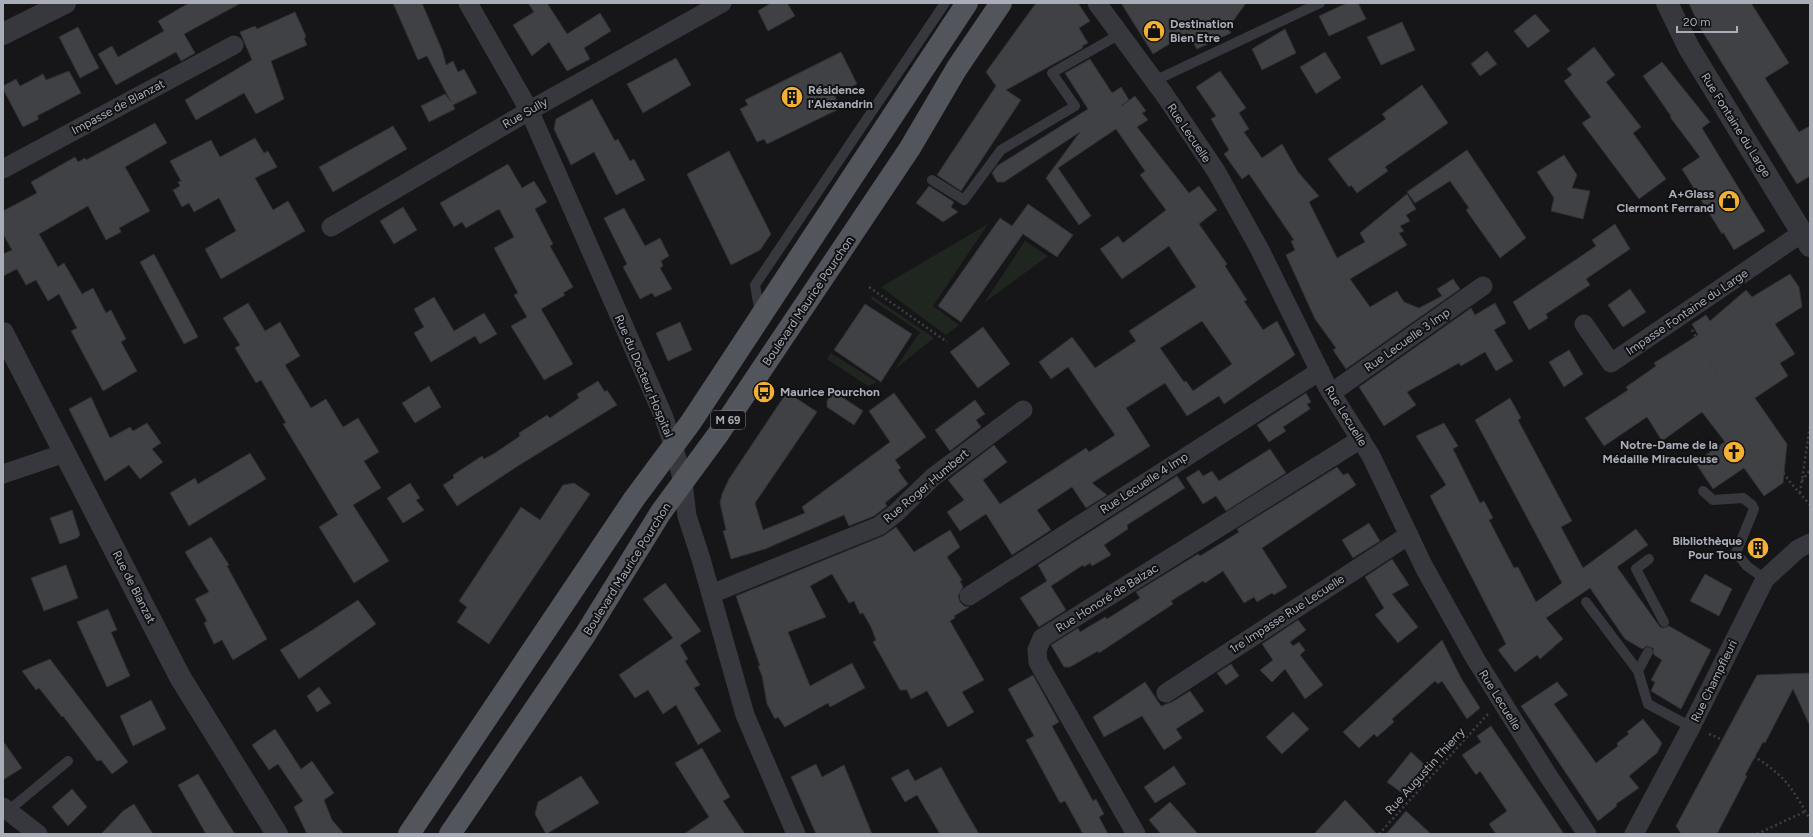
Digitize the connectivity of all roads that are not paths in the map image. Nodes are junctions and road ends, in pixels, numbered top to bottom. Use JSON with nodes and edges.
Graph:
{"nodes":[{"id":1,"x":65,"y":3,"type":"edge"},
{"id":2,"x":468,"y":3,"type":"edge"},
{"id":3,"x":722,"y":3,"type":"edge"},
{"id":4,"x":945,"y":3,"type":"edge"},
{"id":5,"x":967,"y":3,"type":"edge"},
{"id":6,"x":1001,"y":3,"type":"edge"},
{"id":7,"x":1097,"y":3,"type":"edge"},
{"id":8,"x":1320,"y":3,"type":"edge"},
{"id":9,"x":1667,"y":3,"type":"edge"},
{"id":10,"x":3,"y":34,"type":"edge"},
{"id":11,"x":1120,"y":34,"type":"junction"},
{"id":12,"x":234,"y":45,"type":"dead end"},
{"id":13,"x":1154,"y":81,"type":"junction"},
{"id":14,"x":529,"y":110,"type":"junction"},
{"id":15,"x":3,"y":169,"type":"edge"},
{"id":16,"x":932,"y":180,"type":"dead end"},
{"id":17,"x":331,"y":227,"type":"dead end"},
{"id":18,"x":1806,"y":239,"type":"edge"},
{"id":19,"x":1483,"y":286,"type":"dead end"},
{"id":20,"x":761,"y":315,"type":"junction"},
{"id":21,"x":1584,"y":324,"type":"dead end"},
{"id":22,"x":3,"y":333,"type":"edge"},
{"id":23,"x":1320,"y":371,"type":"junction"},
{"id":24,"x":1331,"y":393,"type":"junction"},
{"id":25,"x":1023,"y":410,"type":"dead end"},
{"id":26,"x":1361,"y":439,"type":"junction"},
{"id":27,"x":674,"y":444,"type":"junction"},
{"id":28,"x":66,"y":453,"type":"junction"},
{"id":29,"x":3,"y":474,"type":"edge"},
{"id":30,"x":683,"y":482,"type":"junction"},
{"id":31,"x":1703,"y":492,"type":"dead end"},
{"id":32,"x":1409,"y":535,"type":"junction"},
{"id":33,"x":1810,"y":543,"type":"edge"},
{"id":34,"x":1649,"y":559,"type":"dead end"},
{"id":35,"x":1765,"y":579,"type":"junction"},
{"id":36,"x":711,"y":594,"type":"junction"},
{"id":37,"x":969,"y":596,"type":"dead end"},
{"id":38,"x":1586,"y":602,"type":"dead end"},
{"id":39,"x":1664,"y":622,"type":"dead end"},
{"id":40,"x":1648,"y":652,"type":"dead end"},
{"id":41,"x":1638,"y":671,"type":"junction"},
{"id":42,"x":1166,"y":693,"type":"dead end"},
{"id":43,"x":1691,"y":727,"type":"junction"},
{"id":44,"x":68,"y":761,"type":"dead end"},
{"id":45,"x":5,"y":809,"type":"edge"},
{"id":46,"x":38,"y":834,"type":"edge"},
{"id":47,"x":277,"y":834,"type":"edge"},
{"id":48,"x":409,"y":834,"type":"edge"},
{"id":49,"x":450,"y":834,"type":"edge"},
{"id":50,"x":796,"y":834,"type":"edge"},
{"id":51,"x":1136,"y":834,"type":"edge"},
{"id":52,"x":1587,"y":834,"type":"edge"},
{"id":53,"x":1634,"y":834,"type":"edge"}],
"edges":[{"from":1,"to":10,"type":"street"},
{"from":2,"to":14,"type":"street","name":"Rue du Docteur Hospital"},
{"from":3,"to":14,"type":"street","name":"Rue Sully"},
{"from":4,"to":20,"type":"lane"},
{"from":5,"to":20,"type":"main road","number":"M 69"},
{"from":6,"to":30,"type":"main road","name":"Boulevard Maurice Pourchon","number":"M 69"},
{"from":7,"to":11,"type":"street","name":"Rue Lecuelle"},
{"from":8,"to":13,"type":"lane"},
{"from":9,"to":18,"type":"street","name":"Rue Fontaine du Large"},
{"from":11,"to":13,"type":"street","name":"Rue Lecuelle"},
{"from":11,"to":16,"type":"lane"},
{"from":12,"to":15,"type":"street","name":"Impasse de Blanzat"},
{"from":13,"to":23,"type":"street","name":"Rue Lecuelle"},
{"from":14,"to":17,"type":"street","name":"Rue Sully"},
{"from":14,"to":27,"type":"street","name":"Rue du Docteur Hospital"},
{"from":18,"to":21,"type":"street","name":"Impasse Fontaine du Large"},
{"from":19,"to":24,"type":"street","name":"Rue Lecuelle 3 Imp"},
{"from":20,"to":27,"type":"main road","number":"M 69"},
{"from":22,"to":28,"type":"street","name":"Rue de Blanzat"},
{"from":23,"to":24,"type":"street","name":"Rue Lecuelle"},
{"from":23,"to":37,"type":"street","name":"Rue Lecuelle 4 Imp"},
{"from":24,"to":26,"type":"street","name":"Rue Lecuelle"},
{"from":25,"to":36,"type":"street","name":"Rue Roger Humbert"},
{"from":26,"to":32,"type":"street","name":"Rue Lecuelle"},
{"from":26,"to":51,"type":"street","name":"Rue Honoré de Balzac"},
{"from":27,"to":30,"type":"street","name":"Rue du Docteur Hospital"},
{"from":27,"to":48,"type":"main road","number":"M 69"},
{"from":28,"to":29,"type":"street"},
{"from":28,"to":47,"type":"street","name":"Rue de Blanzat"},
{"from":30,"to":36,"type":"street","name":"Rue du Docteur Hospital"},
{"from":30,"to":49,"type":"main road","name":"Boulevard Maurice Pourchon","number":"M 69"},
{"from":31,"to":35,"type":"lane"},
{"from":32,"to":42,"type":"street","name":"1re Impasse Rue Lecuelle"},
{"from":32,"to":52,"type":"street","name":"Rue Lecuelle"},
{"from":33,"to":35,"type":"street","name":"Rue Champfleuri"},
{"from":34,"to":39,"type":"lane"},
{"from":35,"to":43,"type":"street","name":"Rue Champfleuri"},
{"from":36,"to":50,"type":"street","name":"Rue du Docteur Hospital"},
{"from":38,"to":41,"type":"lane"},
{"from":40,"to":41,"type":"lane"},
{"from":41,"to":43,"type":"lane"},
{"from":43,"to":53,"type":"street","name":"Rue Champfleuri"},
{"from":44,"to":45,"type":"lane"},
{"from":45,"to":46,"type":"street"}]}
